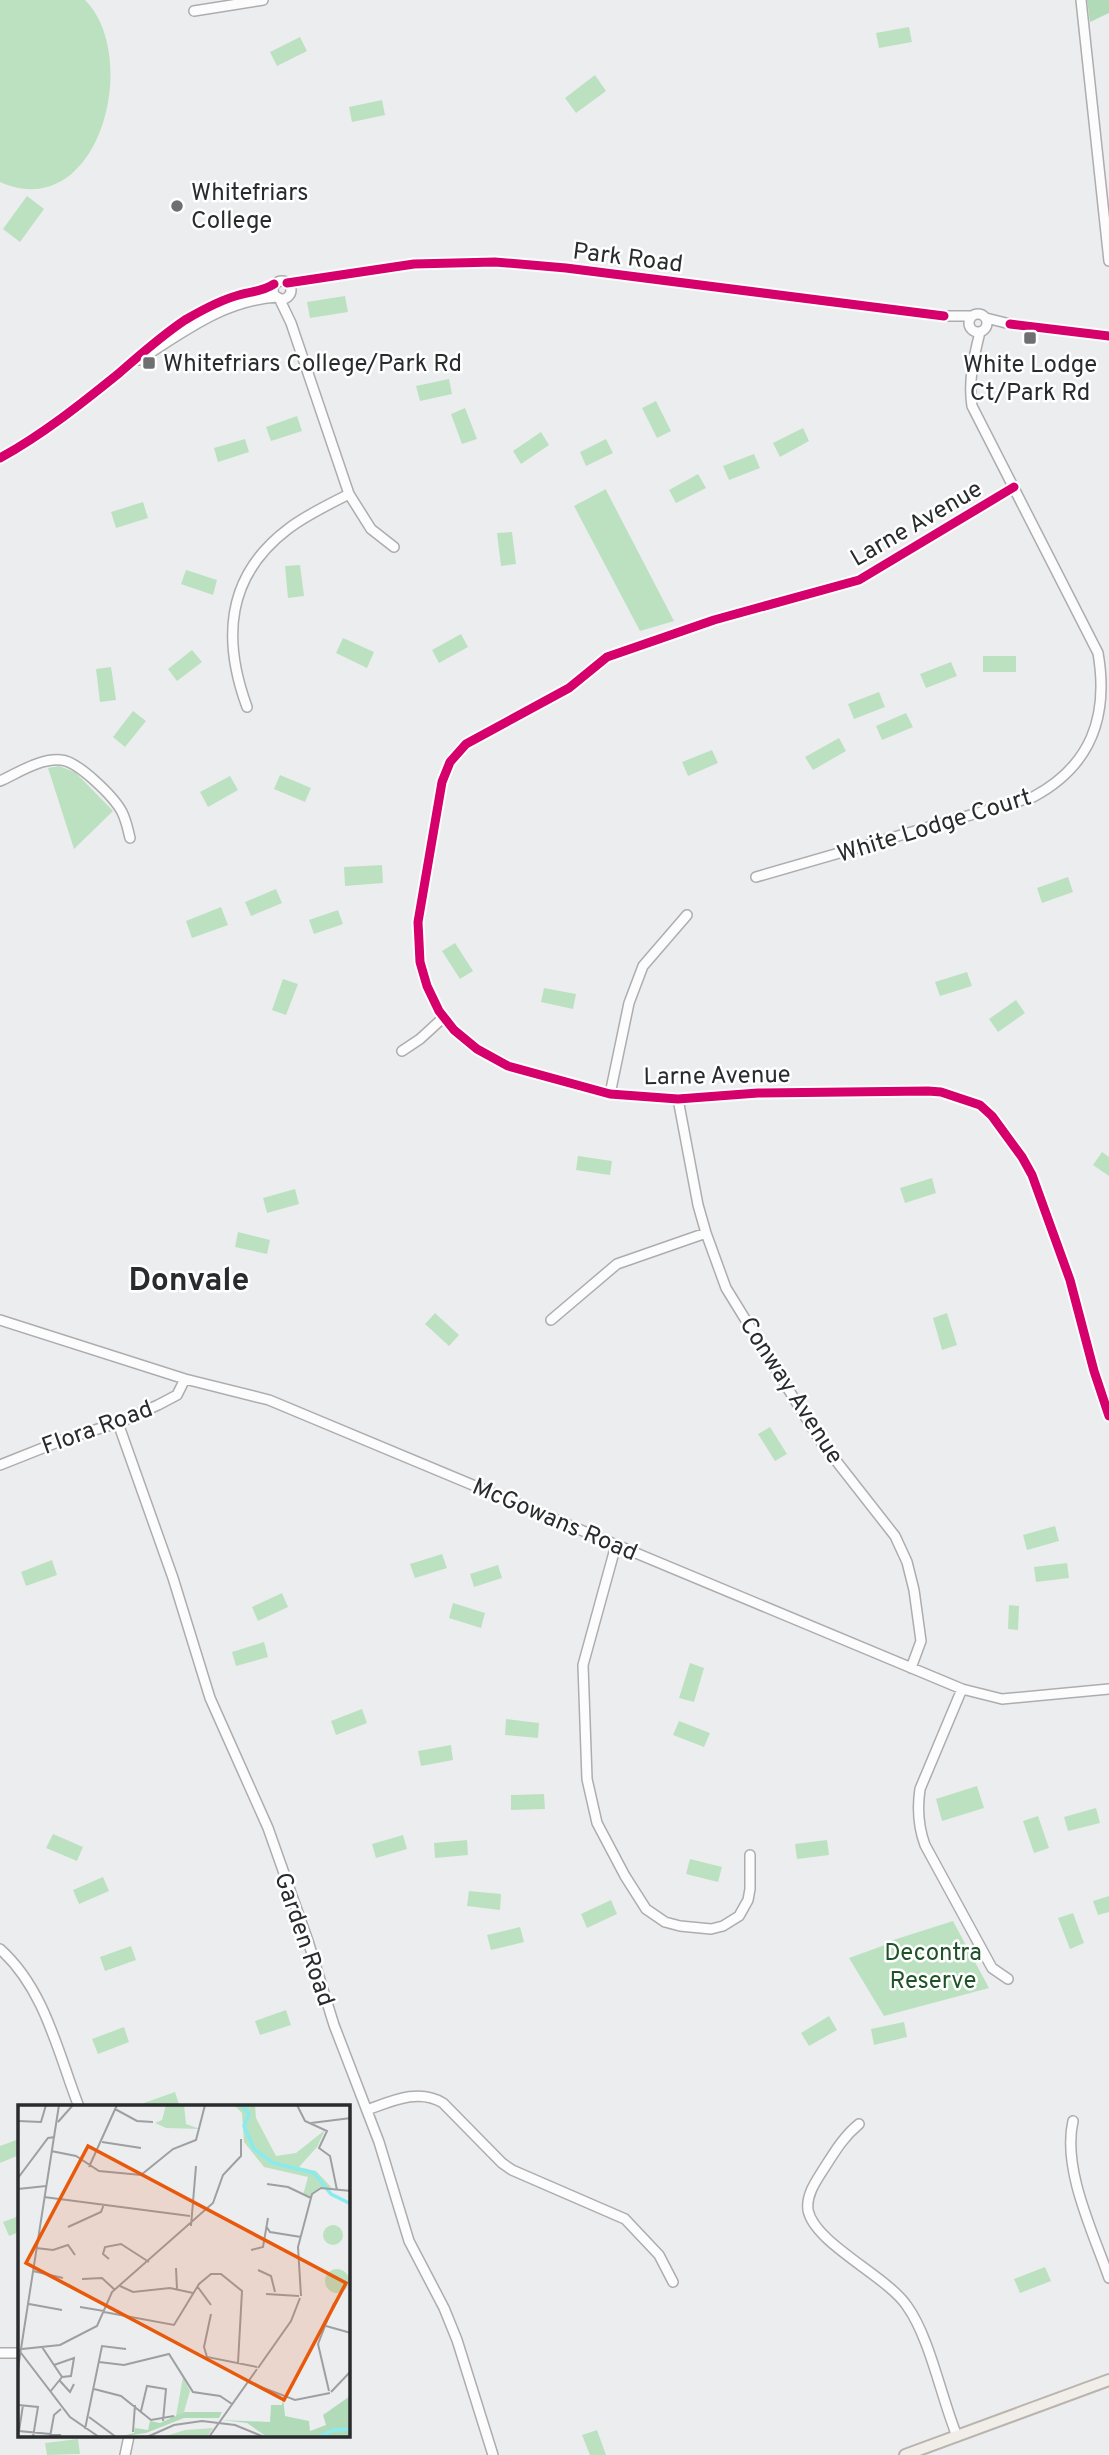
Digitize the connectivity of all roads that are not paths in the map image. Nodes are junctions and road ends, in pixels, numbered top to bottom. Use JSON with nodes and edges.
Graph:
{"nodes":[{"id":1,"x":263,"y":0,"type":"edge"},
{"id":2,"x":1081,"y":0,"type":"edge"},
{"id":3,"x":194,"y":11,"type":"dead end"},
{"id":4,"x":1109,"y":261,"type":"edge"},
{"id":5,"x":306,"y":281,"type":"junction"},
{"id":6,"x":287,"y":283,"type":"junction"},
{"id":7,"x":274,"y":285,"type":"junction"},
{"id":8,"x":283,"y":296,"type":"junction"},
{"id":9,"x":977,"y":325,"type":"junction"},
{"id":10,"x":1109,"y":336,"type":"edge"},
{"id":11,"x":120,"y":372,"type":"junction"},
{"id":12,"x":0,"y":458,"type":"edge"},
{"id":13,"x":1014,"y":487,"type":"junction"},
{"id":14,"x":349,"y":494,"type":"junction"},
{"id":15,"x":394,"y":547,"type":"dead end"},
{"id":16,"x":247,"y":708,"type":"dead end"},
{"id":17,"x":0,"y":781,"type":"edge"},
{"id":18,"x":130,"y":838,"type":"dead end"},
{"id":19,"x":756,"y":877,"type":"dead end"},
{"id":20,"x":687,"y":915,"type":"dead end"},
{"id":21,"x":444,"y":1017,"type":"junction"},
{"id":22,"x":402,"y":1051,"type":"dead end"},
{"id":23,"x":610,"y":1094,"type":"junction"},
{"id":24,"x":678,"y":1099,"type":"junction"},
{"id":25,"x":706,"y":1233,"type":"junction"},
{"id":26,"x":0,"y":1320,"type":"edge"},
{"id":27,"x":551,"y":1320,"type":"dead end"},
{"id":28,"x":185,"y":1379,"type":"junction"},
{"id":29,"x":1109,"y":1416,"type":"edge"},
{"id":30,"x":118,"y":1423,"type":"junction"},
{"id":31,"x":0,"y":1465,"type":"edge"},
{"id":32,"x":616,"y":1545,"type":"junction"},
{"id":33,"x":911,"y":1668,"type":"junction"},
{"id":34,"x":962,"y":1689,"type":"junction"},
{"id":35,"x":1109,"y":1689,"type":"edge"},
{"id":36,"x":750,"y":1855,"type":"dead end"},
{"id":37,"x":0,"y":1950,"type":"edge"},
{"id":38,"x":1008,"y":1979,"type":"dead end"},
{"id":39,"x":78,"y":2105,"type":"edge"},
{"id":40,"x":367,"y":2110,"type":"junction"},
{"id":41,"x":1073,"y":2120,"type":"dead end"},
{"id":42,"x":859,"y":2124,"type":"dead end"},
{"id":43,"x":1109,"y":2278,"type":"edge"},
{"id":44,"x":673,"y":2282,"type":"dead end"},
{"id":45,"x":18,"y":2353,"type":"edge"},
{"id":46,"x":0,"y":2354,"type":"edge"},
{"id":47,"x":1109,"y":2380,"type":"edge"},
{"id":48,"x":957,"y":2436,"type":"junction"},
{"id":49,"x":493,"y":2455,"type":"edge"},
{"id":50,"x":905,"y":2455,"type":"edge"}],
"edges":[{"from":1,"to":3,"type":"street"},
{"from":2,"to":4,"type":"street"},
{"from":5,"to":6,"type":"street","name":"Park Road"},
{"from":5,"to":8,"type":"street","name":"Park Road"},
{"from":5,"to":9,"type":"street","name":"Park Road"},
{"from":6,"to":7,"type":"street"},
{"from":6,"to":8,"type":"street"},
{"from":7,"to":8,"type":"street"},
{"from":7,"to":11,"type":"street","name":"Park Road"},
{"from":8,"to":11,"type":"street","name":"Park Road"},
{"from":8,"to":14,"type":"street"},
{"from":9,"to":10,"type":"street"},
{"from":9,"to":13,"type":"street","name":"White Lodge Court"},
{"from":11,"to":12,"type":"street","name":"Park Road"},
{"from":13,"to":19,"type":"street","name":"White Lodge Court"},
{"from":13,"to":21,"type":"street","name":"Larne Avenue"},
{"from":14,"to":15,"type":"street"},
{"from":14,"to":16,"type":"street"},
{"from":17,"to":18,"type":"street"},
{"from":20,"to":23,"type":"street"},
{"from":21,"to":22,"type":"street"},
{"from":21,"to":23,"type":"street","name":"Larne Avenue"},
{"from":23,"to":24,"type":"street","name":"Larne Avenue"},
{"from":24,"to":25,"type":"street","name":"Conway Avenue"},
{"from":24,"to":29,"type":"street","name":"Larne Avenue"},
{"from":25,"to":27,"type":"street"},
{"from":25,"to":33,"type":"street","name":"Conway Avenue"},
{"from":26,"to":28,"type":"street","name":"McGowans Road"},
{"from":28,"to":30,"type":"street","name":"Flora Road"},
{"from":28,"to":32,"type":"street","name":"McGowans Road"},
{"from":30,"to":31,"type":"street","name":"Flora Road"},
{"from":30,"to":40,"type":"street","name":"Garden Road"},
{"from":32,"to":33,"type":"street","name":"McGowans Road"},
{"from":32,"to":36,"type":"street"},
{"from":33,"to":34,"type":"street","name":"McGowans Road"},
{"from":34,"to":35,"type":"street","name":"McGowans Road"},
{"from":34,"to":38,"type":"street"},
{"from":37,"to":39,"type":"street"},
{"from":40,"to":44,"type":"street"},
{"from":40,"to":49,"type":"street","name":"Garden Road"},
{"from":41,"to":43,"type":"street"},
{"from":42,"to":48,"type":"street"},
{"from":45,"to":46,"type":"street"},
{"from":47,"to":48,"type":"main road"},
{"from":48,"to":50,"type":"main road"}]}
